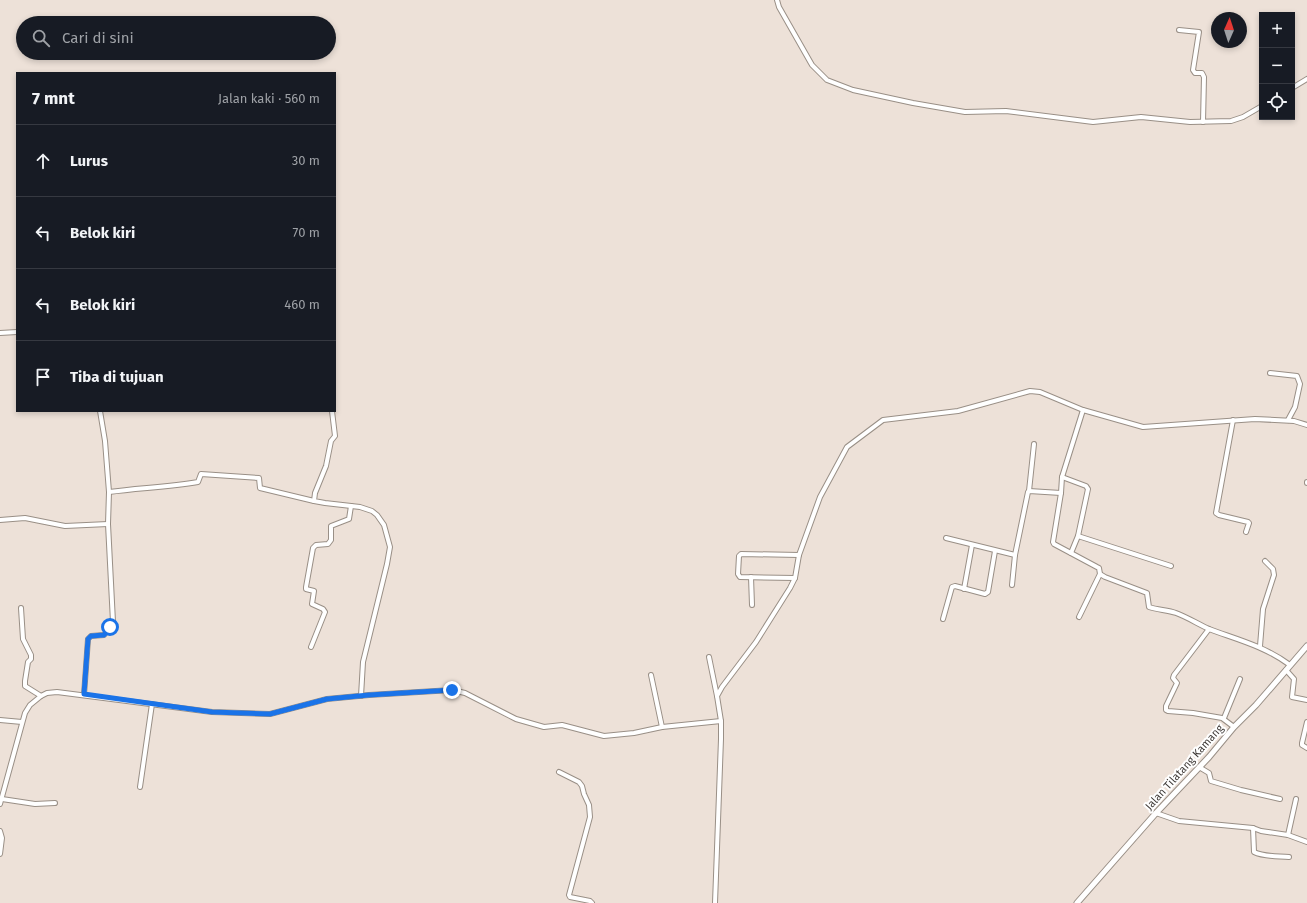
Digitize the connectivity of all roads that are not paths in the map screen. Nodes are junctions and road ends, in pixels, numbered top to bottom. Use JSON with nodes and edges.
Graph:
{"nodes":[{"id":1,"x":777,"y":0,"type":"edge"},
{"id":2,"x":1180,"y":30,"type":"dead end"},
{"id":3,"x":1307,"y":79,"type":"edge"},
{"id":4,"x":1295,"y":86,"type":"edge"},
{"id":5,"x":1259,"y":108,"type":"edge"},
{"id":6,"x":1203,"y":122,"type":"junction"},
{"id":7,"x":16,"y":332,"type":"edge"},
{"id":8,"x":0,"y":333,"type":"edge"},
{"id":9,"x":1270,"y":373,"type":"dead end"},
{"id":10,"x":1083,"y":410,"type":"junction"},
{"id":11,"x":100,"y":412,"type":"edge"},
{"id":12,"x":332,"y":412,"type":"edge"},
{"id":13,"x":1233,"y":420,"type":"junction"},
{"id":14,"x":1288,"y":420,"type":"junction"},
{"id":15,"x":1307,"y":425,"type":"edge"},
{"id":16,"x":1034,"y":444,"type":"dead end"},
{"id":17,"x":1062,"y":478,"type":"junction"},
{"id":18,"x":1029,"y":491,"type":"junction"},
{"id":19,"x":109,"y":492,"type":"junction"},
{"id":20,"x":1061,"y":493,"type":"junction"},
{"id":21,"x":314,"y":501,"type":"junction"},
{"id":22,"x":351,"y":506,"type":"junction"},
{"id":23,"x":0,"y":520,"type":"edge"},
{"id":24,"x":108,"y":524,"type":"junction"},
{"id":25,"x":1246,"y":532,"type":"dead end"},
{"id":26,"x":1078,"y":536,"type":"junction"},
{"id":27,"x":946,"y":538,"type":"dead end"},
{"id":28,"x":972,"y":545,"type":"junction"},
{"id":29,"x":995,"y":550,"type":"junction"},
{"id":30,"x":1071,"y":553,"type":"junction"},
{"id":31,"x":799,"y":555,"type":"junction"},
{"id":32,"x":1015,"y":556,"type":"junction"},
{"id":33,"x":1266,"y":561,"type":"dead end"},
{"id":34,"x":1171,"y":566,"type":"dead end"},
{"id":35,"x":1100,"y":574,"type":"junction"},
{"id":36,"x":751,"y":578,"type":"junction"},
{"id":37,"x":795,"y":578,"type":"junction"},
{"id":38,"x":1012,"y":585,"type":"dead end"},
{"id":39,"x":964,"y":589,"type":"junction"},
{"id":40,"x":752,"y":604,"type":"dead end"},
{"id":41,"x":21,"y":608,"type":"dead end"},
{"id":42,"x":1079,"y":617,"type":"dead end"},
{"id":43,"x":943,"y":619,"type":"dead end"},
{"id":44,"x":1209,"y":628,"type":"junction"},
{"id":45,"x":1260,"y":646,"type":"junction"},
{"id":46,"x":1307,"y":646,"type":"edge"},
{"id":47,"x":311,"y":647,"type":"dead end"},
{"id":48,"x":708,"y":657,"type":"dead end"},
{"id":49,"x":1290,"y":665,"type":"junction"},
{"id":50,"x":1286,"y":670,"type":"junction"},
{"id":51,"x":652,"y":675,"type":"dead end"},
{"id":52,"x":1240,"y":679,"type":"dead end"},
{"id":53,"x":84,"y":694,"type":"junction"},
{"id":54,"x":40,"y":696,"type":"junction"},
{"id":55,"x":361,"y":696,"type":"junction"},
{"id":56,"x":717,"y":696,"type":"junction"},
{"id":57,"x":1307,"y":700,"type":"edge"},
{"id":58,"x":152,"y":704,"type":"junction"},
{"id":59,"x":1224,"y":718,"type":"junction"},
{"id":60,"x":0,"y":720,"type":"edge"},
{"id":61,"x":721,"y":721,"type":"junction"},
{"id":62,"x":22,"y":722,"type":"junction"},
{"id":63,"x":1307,"y":722,"type":"edge"},
{"id":64,"x":1234,"y":726,"type":"junction"},
{"id":65,"x":662,"y":727,"type":"junction"},
{"id":66,"x":1307,"y":748,"type":"edge"},
{"id":67,"x":1199,"y":767,"type":"junction"},
{"id":68,"x":559,"y":772,"type":"dead end"},
{"id":69,"x":140,"y":787,"type":"dead end"},
{"id":70,"x":2,"y":799,"type":"junction"},
{"id":71,"x":1280,"y":799,"type":"dead end"},
{"id":72,"x":1296,"y":799,"type":"dead end"},
{"id":73,"x":55,"y":803,"type":"dead end"},
{"id":74,"x":0,"y":804,"type":"edge"},
{"id":75,"x":1156,"y":813,"type":"junction"},
{"id":76,"x":1253,"y":828,"type":"junction"},
{"id":77,"x":0,"y":831,"type":"edge"},
{"id":78,"x":1288,"y":835,"type":"junction"},
{"id":79,"x":1307,"y":842,"type":"edge"},
{"id":80,"x":0,"y":854,"type":"edge"},
{"id":81,"x":1289,"y":857,"type":"dead end"},
{"id":82,"x":592,"y":903,"type":"edge"},
{"id":83,"x":715,"y":903,"type":"edge"},
{"id":84,"x":1077,"y":903,"type":"edge"}],
"edges":[{"from":1,"to":6,"type":"street"},
{"from":2,"to":6,"type":"street"},
{"from":3,"to":4,"type":"street"},
{"from":5,"to":6,"type":"street"},
{"from":7,"to":8,"type":"street"},
{"from":9,"to":14,"type":"street"},
{"from":10,"to":13,"type":"street"},
{"from":10,"to":17,"type":"street"},
{"from":10,"to":31,"type":"street"},
{"from":11,"to":19,"type":"street"},
{"from":12,"to":21,"type":"street"},
{"from":13,"to":14,"type":"street"},
{"from":13,"to":25,"type":"street"},
{"from":14,"to":15,"type":"street"},
{"from":16,"to":18,"type":"street"},
{"from":17,"to":20,"type":"street"},
{"from":17,"to":26,"type":"street"},
{"from":18,"to":20,"type":"street"},
{"from":18,"to":32,"type":"street"},
{"from":19,"to":21,"type":"street"},
{"from":19,"to":24,"type":"street"},
{"from":20,"to":30,"type":"street"},
{"from":21,"to":22,"type":"street"},
{"from":22,"to":47,"type":"street"},
{"from":22,"to":55,"type":"street"},
{"from":23,"to":24,"type":"street"},
{"from":24,"to":53,"type":"street"},
{"from":26,"to":30,"type":"street"},
{"from":26,"to":34,"type":"street"},
{"from":27,"to":28,"type":"street"},
{"from":28,"to":29,"type":"street"},
{"from":28,"to":39,"type":"street"},
{"from":29,"to":32,"type":"street"},
{"from":29,"to":39,"type":"street"},
{"from":30,"to":35,"type":"street"},
{"from":31,"to":36,"type":"street"},
{"from":31,"to":37,"type":"street"},
{"from":32,"to":38,"type":"street"},
{"from":33,"to":45,"type":"street"},
{"from":35,"to":42,"type":"street"},
{"from":35,"to":44,"type":"street"},
{"from":36,"to":37,"type":"street"},
{"from":36,"to":40,"type":"street"},
{"from":37,"to":56,"type":"street"},
{"from":39,"to":43,"type":"street"},
{"from":41,"to":54,"type":"street"},
{"from":44,"to":45,"type":"street"},
{"from":44,"to":59,"type":"street"},
{"from":45,"to":49,"type":"street"},
{"from":46,"to":49,"type":"street","name":"Jalan Tilatang Kamang"},
{"from":48,"to":56,"type":"street"},
{"from":49,"to":50,"type":"street","name":"Jalan Tilatang Kamang"},
{"from":50,"to":57,"type":"street"},
{"from":50,"to":64,"type":"street","name":"Jalan Tilatang Kamang"},
{"from":51,"to":65,"type":"street"},
{"from":52,"to":59,"type":"street"},
{"from":53,"to":54,"type":"street"},
{"from":53,"to":58,"type":"street"},
{"from":54,"to":62,"type":"street"},
{"from":55,"to":58,"type":"street"},
{"from":55,"to":65,"type":"street"},
{"from":56,"to":61,"type":"street"},
{"from":58,"to":69,"type":"street"},
{"from":59,"to":64,"type":"street"},
{"from":60,"to":62,"type":"street"},
{"from":61,"to":65,"type":"street"},
{"from":61,"to":83,"type":"street"},
{"from":62,"to":70,"type":"street"},
{"from":63,"to":66,"type":"street"},
{"from":64,"to":67,"type":"street","name":"Jalan Tilatang Kamang"},
{"from":67,"to":71,"type":"street"},
{"from":67,"to":75,"type":"street","name":"Jalan Tilatang Kamang"},
{"from":68,"to":82,"type":"street"},
{"from":70,"to":73,"type":"street"},
{"from":70,"to":74,"type":"street"},
{"from":72,"to":78,"type":"street"},
{"from":75,"to":76,"type":"street"},
{"from":75,"to":84,"type":"street","name":"Jalan Tilatang Kamang"},
{"from":76,"to":78,"type":"street"},
{"from":76,"to":81,"type":"street"},
{"from":77,"to":80,"type":"street"},
{"from":78,"to":79,"type":"street"}]}
